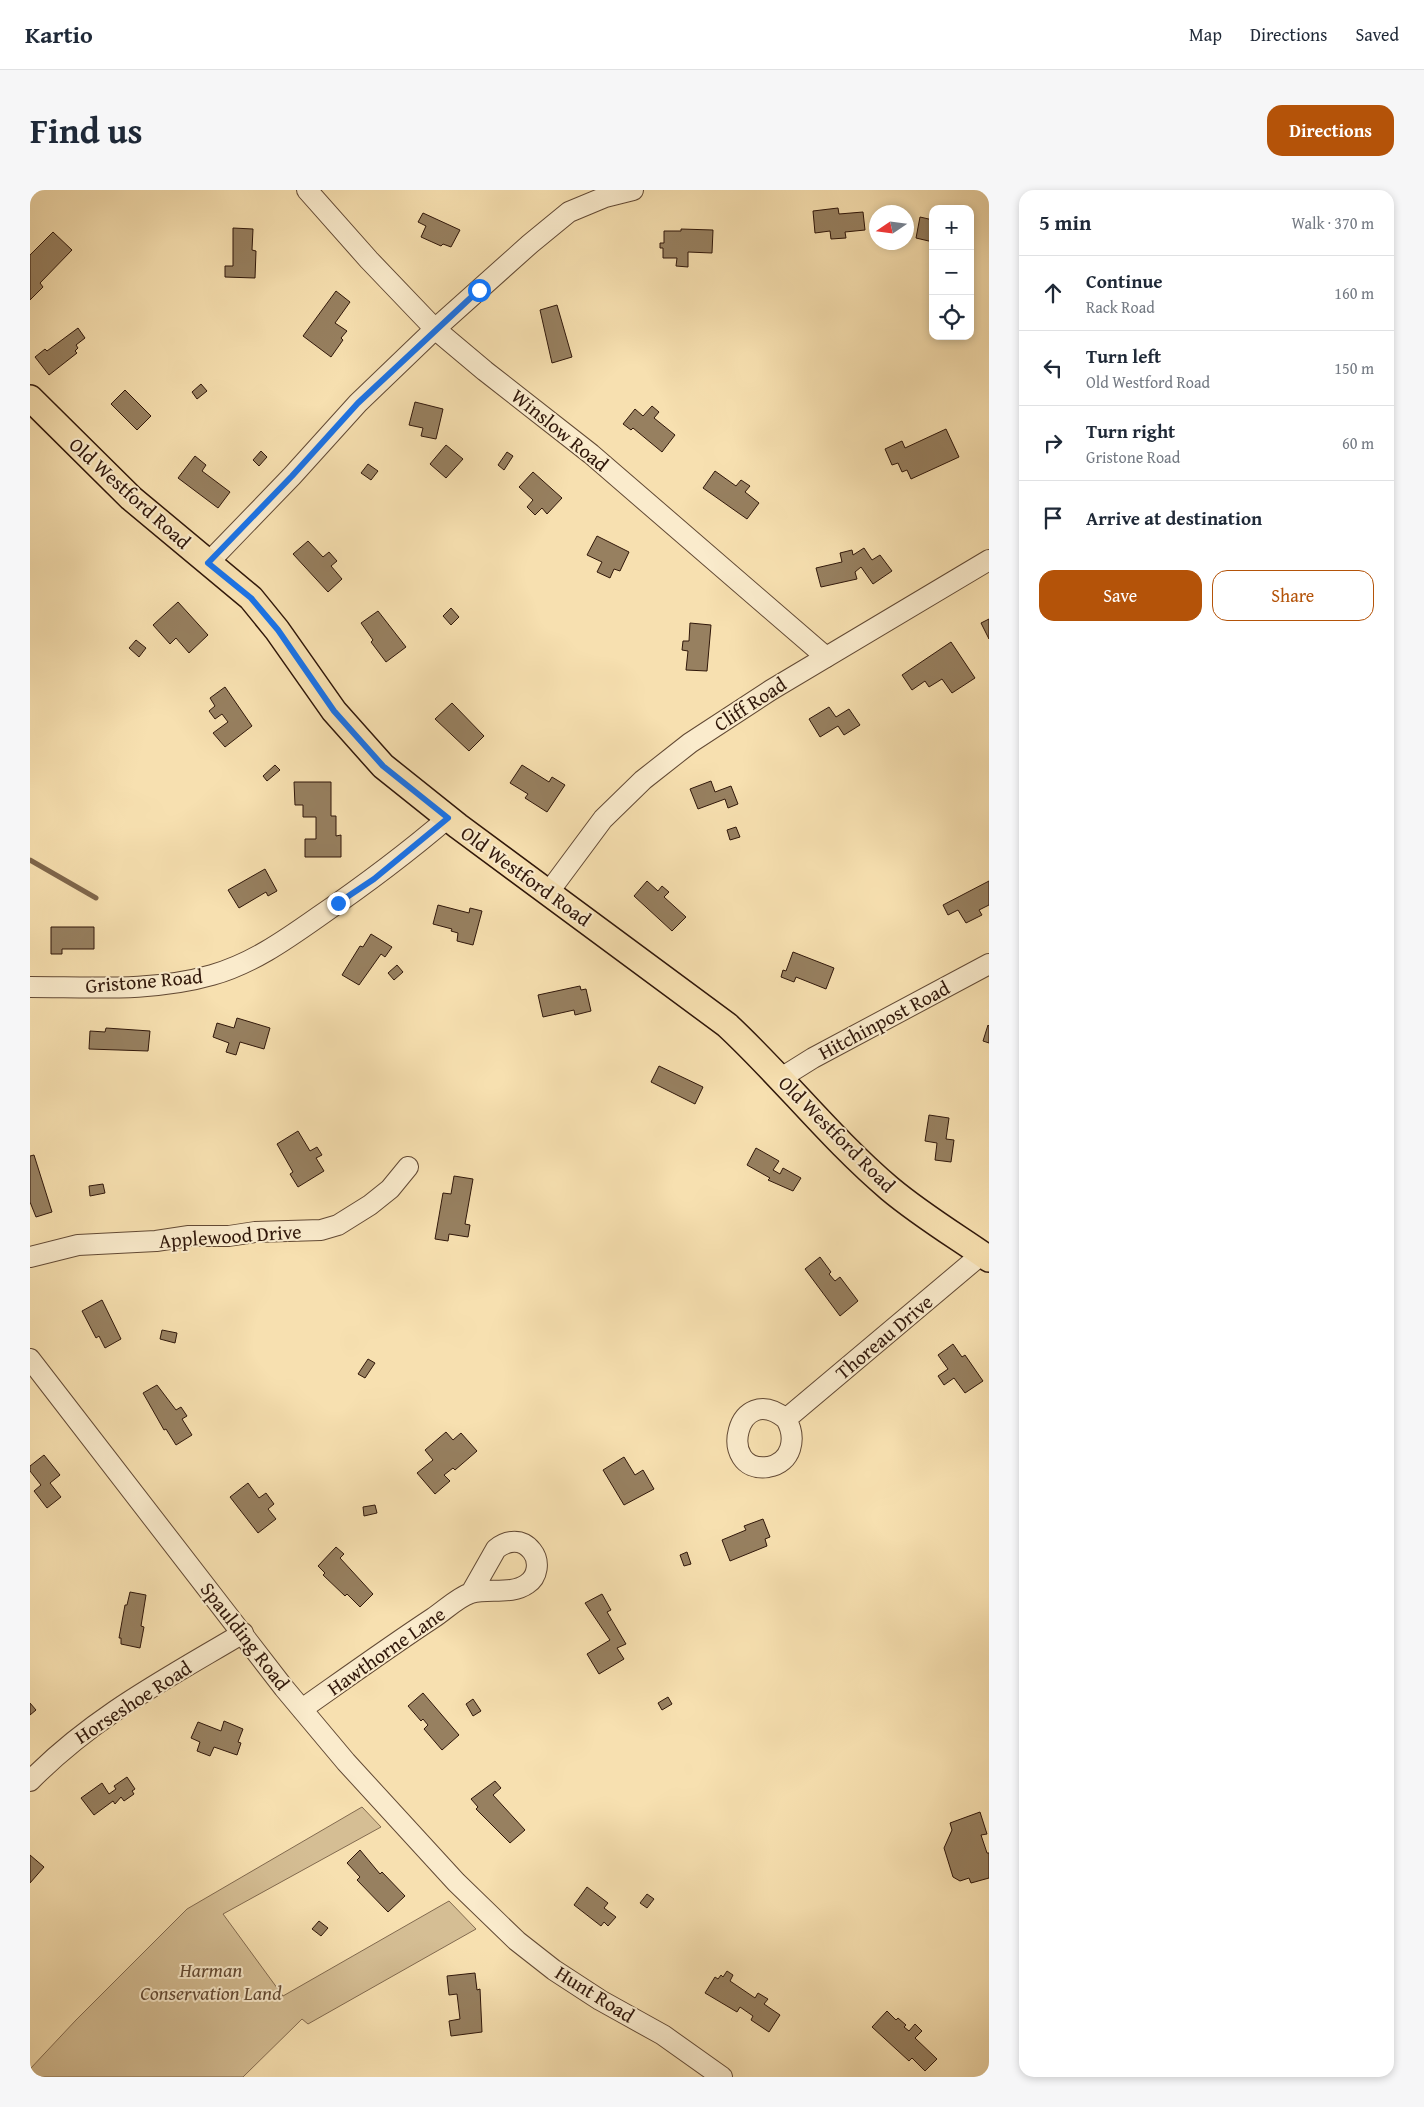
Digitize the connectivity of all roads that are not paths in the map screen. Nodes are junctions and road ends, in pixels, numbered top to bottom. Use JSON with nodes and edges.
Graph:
{"nodes":[{"id":1,"x":307,"y":190,"type":"edge"},
{"id":2,"x":633,"y":190,"type":"edge"},
{"id":3,"x":435,"y":329,"type":"junction"},
{"id":4,"x":30,"y":398,"type":"edge"},
{"id":5,"x":989,"y":560,"type":"edge"},
{"id":6,"x":208,"y":563,"type":"junction"},
{"id":7,"x":826,"y":657,"type":"junction"},
{"id":8,"x":448,"y":818,"type":"junction"},
{"id":9,"x":548,"y":893,"type":"junction"},
{"id":10,"x":989,"y":964,"type":"edge"},
{"id":11,"x":30,"y":987,"type":"edge"},
{"id":12,"x":781,"y":1078,"type":"junction"},
{"id":13,"x":408,"y":1167,"type":"dead end"},
{"id":14,"x":30,"y":1257,"type":"edge"},
{"id":15,"x":985,"y":1257,"type":"edge"},
{"id":16,"x":30,"y":1359,"type":"edge"},
{"id":17,"x":786,"y":1420,"type":"dead end"},
{"id":18,"x":471,"y":1593,"type":"dead end"},
{"id":19,"x":243,"y":1633,"type":"junction"},
{"id":20,"x":302,"y":1709,"type":"junction"},
{"id":21,"x":30,"y":1781,"type":"edge"},
{"id":22,"x":475,"y":1901,"type":"joint"},
{"id":23,"x":722,"y":2077,"type":"edge"}],
"edges":[{"from":1,"to":3,"type":"street","name":"Winslow Road"},
{"from":2,"to":3,"type":"street"},
{"from":3,"to":6,"type":"street"},
{"from":3,"to":7,"type":"street","name":"Winslow Road"},
{"from":4,"to":6,"type":"main road","name":"Old Westford Road"},
{"from":5,"to":7,"type":"street","name":"Cliff Road"},
{"from":6,"to":8,"type":"main road","name":"Old Westford Road"},
{"from":7,"to":9,"type":"street","name":"Cliff Road"},
{"from":8,"to":9,"type":"main road","name":"Old Westford Road"},
{"from":8,"to":11,"type":"street","name":"Gristone Road"},
{"from":9,"to":12,"type":"main road","name":"Old Westford Road"},
{"from":10,"to":12,"type":"street","name":"Hitchinpost Road"},
{"from":12,"to":15,"type":"main road","name":"Old Westford Road"},
{"from":13,"to":14,"type":"street","name":"Applewood Drive"},
{"from":15,"to":17,"type":"street","name":"Thoreau Drive"},
{"from":16,"to":19,"type":"street","name":"Spaulding Road"},
{"from":18,"to":20,"type":"street","name":"Hawthorne Lane"},
{"from":19,"to":20,"type":"street","name":"Spaulding Road"},
{"from":19,"to":21,"type":"street","name":"Horseshoe Road"},
{"from":20,"to":22,"type":"street","name":"Spaulding Road"},
{"from":22,"to":23,"type":"street","name":"Hunt Road"}]}
